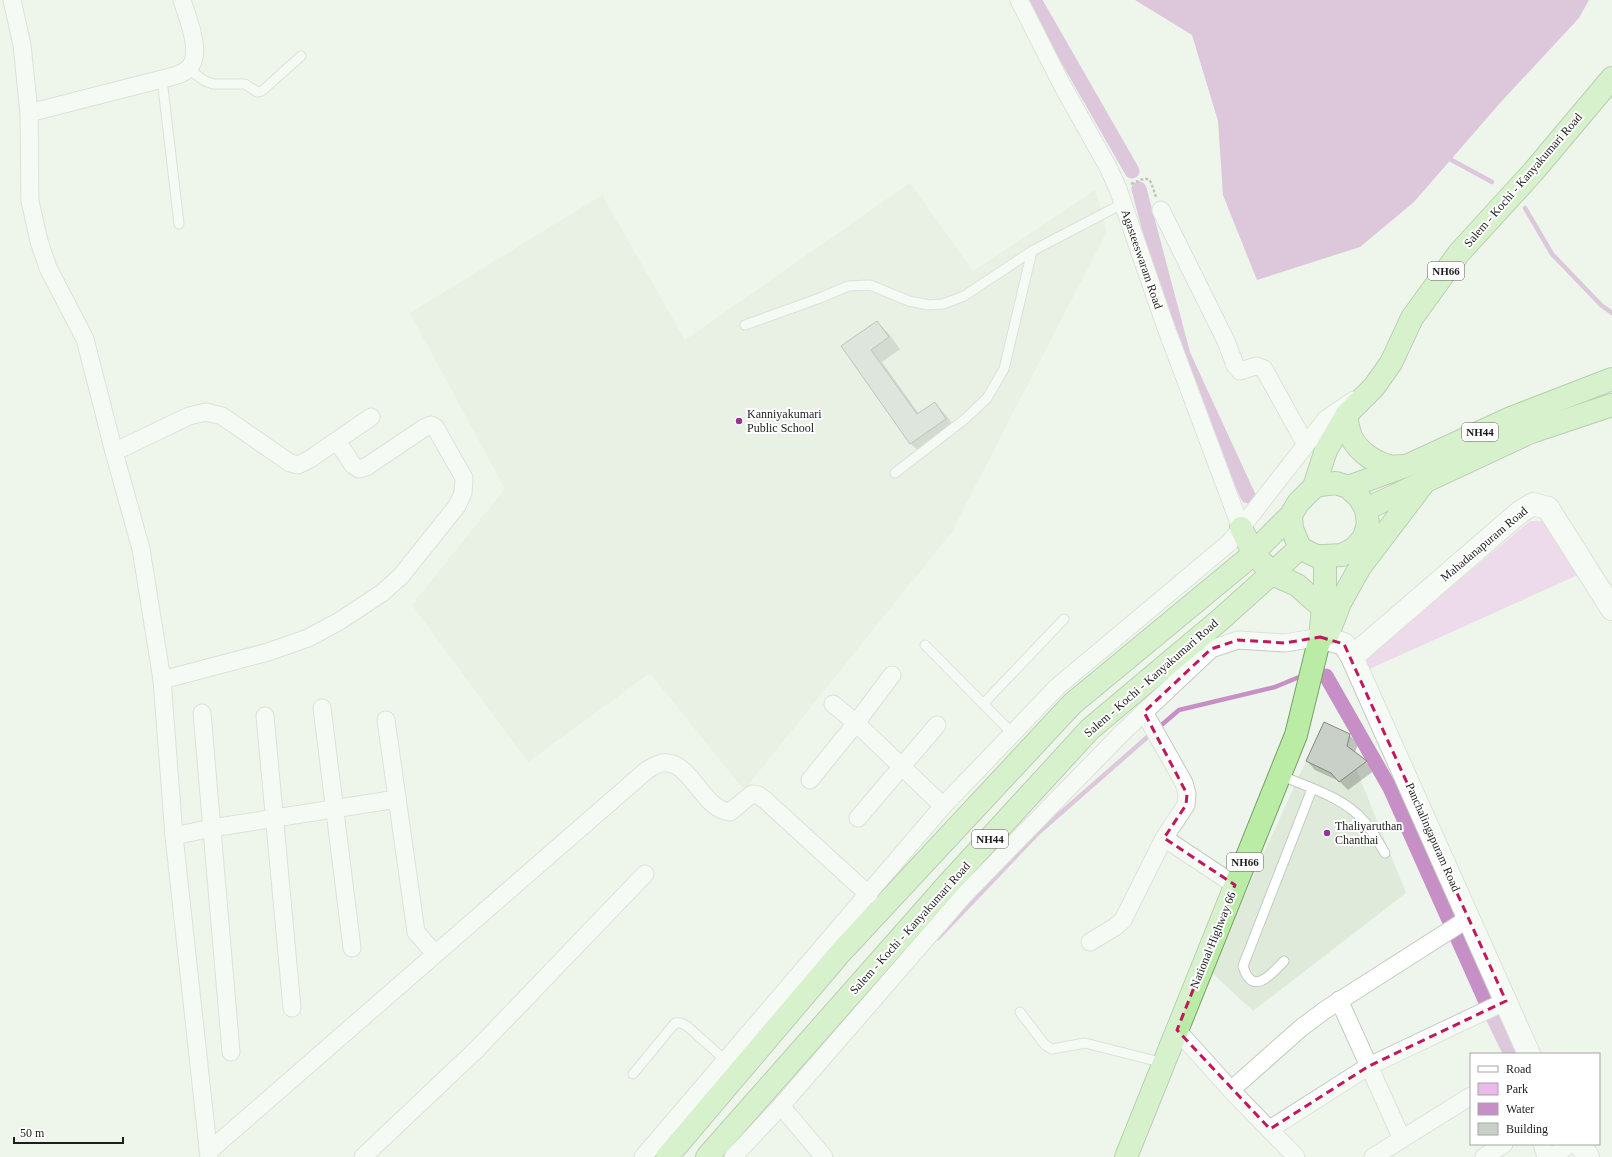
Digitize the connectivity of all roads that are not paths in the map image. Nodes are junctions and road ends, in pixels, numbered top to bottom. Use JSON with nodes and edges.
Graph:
{"nodes":[{"id":1,"x":12,"y":0,"type":"edge"},
{"id":2,"x":182,"y":0,"type":"edge"},
{"id":3,"x":1019,"y":0,"type":"edge"},
{"id":4,"x":301,"y":56,"type":"dead end"},
{"id":5,"x":188,"y":69,"type":"junction"},
{"id":6,"x":1612,"y":78,"type":"edge"},
{"id":7,"x":162,"y":79,"type":"junction"},
{"id":8,"x":29,"y":112,"type":"junction"},
{"id":9,"x":1120,"y":196,"type":"junction"},
{"id":10,"x":1161,"y":210,"type":"road end"},
{"id":11,"x":179,"y":224,"type":"dead end"},
{"id":12,"x":1032,"y":251,"type":"junction"},
{"id":13,"x":745,"y":325,"type":"dead end"},
{"id":14,"x":1612,"y":379,"type":"edge"},
{"id":15,"x":1374,"y":387,"type":"junction"},
{"id":16,"x":1612,"y":405,"type":"edge"},
{"id":17,"x":1347,"y":414,"type":"junction"},
{"id":18,"x":371,"y":417,"type":"dead end"},
{"id":19,"x":337,"y":441,"type":"junction"},
{"id":20,"x":1306,"y":445,"type":"junction"},
{"id":21,"x":114,"y":452,"type":"junction"},
{"id":22,"x":1405,"y":466,"type":"junction"},
{"id":23,"x":895,"y":473,"type":"dead end"},
{"id":24,"x":1424,"y":482,"type":"junction"},
{"id":25,"x":1314,"y":487,"type":"junction"},
{"id":26,"x":1348,"y":488,"type":"junction"},
{"id":27,"x":1366,"y":509,"type":"junction"},
{"id":28,"x":1291,"y":515,"type":"junction"},
{"id":29,"x":1242,"y":528,"type":"junction"},
{"id":30,"x":1300,"y":548,"type":"junction"},
{"id":31,"x":1253,"y":552,"type":"junction"},
{"id":32,"x":1325,"y":556,"type":"junction"},
{"id":33,"x":1272,"y":574,"type":"junction"},
{"id":34,"x":1323,"y":608,"type":"junction"},
{"id":35,"x":1612,"y":609,"type":"edge"},
{"id":36,"x":1064,"y":619,"type":"dead end"},
{"id":37,"x":1323,"y":638,"type":"junction"},
{"id":38,"x":925,"y":645,"type":"dead end"},
{"id":39,"x":1352,"y":657,"type":"junction"},
{"id":40,"x":892,"y":675,"type":"dead end"},
{"id":41,"x":162,"y":680,"type":"junction"},
{"id":42,"x":834,"y":704,"type":"dead end"},
{"id":43,"x":983,"y":704,"type":"junction"},
{"id":44,"x":322,"y":708,"type":"dead end"},
{"id":45,"x":1144,"y":712,"type":"junction"},
{"id":46,"x":202,"y":713,"type":"dead end"},
{"id":47,"x":265,"y":716,"type":"dead end"},
{"id":48,"x":386,"y":720,"type":"dead end"},
{"id":49,"x":856,"y":722,"type":"junction"},
{"id":50,"x":937,"y":725,"type":"dead end"},
{"id":51,"x":1013,"y":734,"type":"junction"},
{"id":52,"x":903,"y":766,"type":"junction"},
{"id":53,"x":1280,"y":775,"type":"junction"},
{"id":54,"x":810,"y":780,"type":"dead end"},
{"id":55,"x":1312,"y":789,"type":"junction"},
{"id":56,"x":397,"y":799,"type":"junction"},
{"id":57,"x":943,"y":806,"type":"junction"},
{"id":58,"x":335,"y":809,"type":"junction"},
{"id":59,"x":274,"y":818,"type":"junction"},
{"id":60,"x":858,"y":818,"type":"dead end"},
{"id":61,"x":212,"y":828,"type":"junction"},
{"id":62,"x":174,"y":836,"type":"junction"},
{"id":63,"x":1164,"y":838,"type":"junction"},
{"id":64,"x":1385,"y":853,"type":"dead end"},
{"id":65,"x":645,"y":874,"type":"dead end"},
{"id":66,"x":1235,"y":885,"type":"junction"},
{"id":67,"x":869,"y":895,"type":"junction"},
{"id":68,"x":1469,"y":918,"type":"junction"},
{"id":69,"x":1090,"y":942,"type":"dead end"},
{"id":70,"x":352,"y":948,"type":"dead end"},
{"id":71,"x":435,"y":954,"type":"junction"},
{"id":72,"x":1284,"y":961,"type":"dead end"},
{"id":73,"x":1339,"y":1000,"type":"junction"},
{"id":74,"x":1506,"y":1001,"type":"junction"},
{"id":75,"x":292,"y":1008,"type":"dead end"},
{"id":76,"x":1020,"y":1012,"type":"dead end"},
{"id":77,"x":1177,"y":1030,"type":"junction"},
{"id":78,"x":231,"y":1052,"type":"dead end"},
{"id":79,"x":1530,"y":1053,"type":"edge"},
{"id":80,"x":726,"y":1060,"type":"junction"},
{"id":81,"x":1164,"y":1063,"type":"junction"},
{"id":82,"x":1369,"y":1066,"type":"junction"},
{"id":83,"x":632,"y":1074,"type":"dead end"},
{"id":84,"x":1231,"y":1090,"type":"junction"},
{"id":85,"x":1470,"y":1097,"type":"edge"},
{"id":86,"x":781,"y":1106,"type":"junction"},
{"id":87,"x":1270,"y":1129,"type":"junction"},
{"id":88,"x":1402,"y":1138,"type":"junction"},
{"id":89,"x":1502,"y":1145,"type":"edge"},
{"id":90,"x":1542,"y":1145,"type":"edge"},
{"id":91,"x":1569,"y":1145,"type":"edge"},
{"id":92,"x":1581,"y":1145,"type":"edge"},
{"id":93,"x":209,"y":1154,"type":"edge"},
{"id":94,"x":363,"y":1157,"type":"edge"},
{"id":95,"x":643,"y":1157,"type":"edge"},
{"id":96,"x":667,"y":1157,"type":"edge"},
{"id":97,"x":707,"y":1157,"type":"edge"},
{"id":98,"x":733,"y":1157,"type":"edge"},
{"id":99,"x":824,"y":1157,"type":"edge"},
{"id":100,"x":1126,"y":1157,"type":"edge"},
{"id":101,"x":1296,"y":1157,"type":"edge"},
{"id":102,"x":1373,"y":1157,"type":"edge"},
{"id":103,"x":1484,"y":1157,"type":"edge"},
{"id":104,"x":1546,"y":1157,"type":"edge"},
{"id":105,"x":1552,"y":1157,"type":"edge"},
{"id":106,"x":1588,"y":1157,"type":"edge"}],
"edges":[{"from":1,"to":8,"type":"street"},
{"from":2,"to":5,"type":"street"},
{"from":3,"to":9,"type":"street","name":"Agasteeswaram Road"},
{"from":4,"to":5,"type":"lane"},
{"from":5,"to":7,"type":"street"},
{"from":6,"to":15,"type":"highway","name":"Salem - Kochi - Kanyakumari Road","number":"NH66"},
{"from":7,"to":8,"type":"street"},
{"from":7,"to":11,"type":"lane"},
{"from":8,"to":21,"type":"street"},
{"from":9,"to":12,"type":"lane"},
{"from":9,"to":29,"type":"street","name":"Agasteeswaram Road"},
{"from":10,"to":20,"type":"street"},
{"from":12,"to":13,"type":"lane"},
{"from":12,"to":23,"type":"lane"},
{"from":14,"to":22,"type":"highway","number":"NH44"},
{"from":15,"to":17,"type":"highway","name":"Salem - Kochi - Kanyakumari Road","number":"NH66"},
{"from":15,"to":20,"type":"street"},
{"from":16,"to":24,"type":"highway","number":"NH44"},
{"from":17,"to":22,"type":"highway"},
{"from":17,"to":25,"type":"highway","name":"Salem - Kochi - Kanyakumari Road","number":"NH66"},
{"from":18,"to":19,"type":"street"},
{"from":19,"to":21,"type":"street"},
{"from":19,"to":41,"type":"street"},
{"from":20,"to":29,"type":"street"},
{"from":21,"to":41,"type":"street"},
{"from":22,"to":26,"type":"highway","number":"NH44"},
{"from":24,"to":27,"type":"highway","number":"NH44"},
{"from":24,"to":37,"type":"highway"},
{"from":25,"to":26,"type":"highway"},
{"from":25,"to":28,"type":"highway","number":"NH44"},
{"from":26,"to":27,"type":"highway"},
{"from":27,"to":32,"type":"highway"},
{"from":28,"to":30,"type":"highway"},
{"from":28,"to":31,"type":"highway","number":"NH44"},
{"from":29,"to":31,"type":"highway"},
{"from":29,"to":51,"type":"street"},
{"from":30,"to":32,"type":"highway"},
{"from":30,"to":33,"type":"highway","name":"Salem - Kochi - Kanyakumari Road","number":"NH44"},
{"from":31,"to":33,"type":"highway"},
{"from":31,"to":96,"type":"highway","number":"NH44"},
{"from":32,"to":34,"type":"highway","name":"National Highway 66","number":"NH66"},
{"from":33,"to":34,"type":"highway"},
{"from":33,"to":97,"type":"highway","name":"Salem - Kochi - Kanyakumari Road","number":"NH44"},
{"from":34,"to":37,"type":"highway","name":"National Highway 66","number":"NH66"},
{"from":35,"to":39,"type":"street","name":"Mahadanapuram Road"},
{"from":36,"to":43,"type":"lane"},
{"from":37,"to":39,"type":"street","name":"Panchalingapuram Road"},
{"from":37,"to":45,"type":"street"},
{"from":37,"to":53,"type":"highway","name":"National Highway 66","number":"NH66"},
{"from":38,"to":43,"type":"lane"},
{"from":39,"to":68,"type":"street","name":"Panchalingapuram Road"},
{"from":40,"to":49,"type":"street"},
{"from":41,"to":62,"type":"street"},
{"from":42,"to":49,"type":"street"},
{"from":43,"to":51,"type":"lane"},
{"from":44,"to":58,"type":"street"},
{"from":45,"to":63,"type":"street"},
{"from":45,"to":86,"type":"street"},
{"from":46,"to":61,"type":"street"},
{"from":47,"to":59,"type":"street"},
{"from":48,"to":56,"type":"street"},
{"from":49,"to":52,"type":"street"},
{"from":49,"to":54,"type":"street"},
{"from":50,"to":52,"type":"street"},
{"from":51,"to":57,"type":"street"},
{"from":52,"to":57,"type":"street"},
{"from":52,"to":60,"type":"street"},
{"from":53,"to":55,"type":"lane"},
{"from":53,"to":66,"type":"highway","name":"National Highway 66","number":"NH66"},
{"from":55,"to":64,"type":"lane"},
{"from":55,"to":72,"type":"lane"},
{"from":56,"to":58,"type":"street"},
{"from":56,"to":71,"type":"street"},
{"from":57,"to":67,"type":"street"},
{"from":58,"to":59,"type":"street"},
{"from":58,"to":70,"type":"street"},
{"from":59,"to":61,"type":"street"},
{"from":59,"to":75,"type":"street"},
{"from":61,"to":62,"type":"street"},
{"from":61,"to":78,"type":"street"},
{"from":62,"to":93,"type":"street"},
{"from":63,"to":66,"type":"street"},
{"from":63,"to":69,"type":"street"},
{"from":65,"to":94,"type":"street"},
{"from":66,"to":77,"type":"highway","name":"National Highway 66","number":"NH66"},
{"from":67,"to":71,"type":"street"},
{"from":67,"to":80,"type":"street"},
{"from":68,"to":73,"type":"street"},
{"from":68,"to":74,"type":"street","name":"Panchalingapuram Road"},
{"from":71,"to":93,"type":"street"},
{"from":73,"to":82,"type":"street"},
{"from":73,"to":84,"type":"street"},
{"from":74,"to":79,"type":"street","name":"Panchalingapuram Road"},
{"from":74,"to":82,"type":"street"},
{"from":76,"to":81,"type":"lane"},
{"from":77,"to":81,"type":"highway","name":"National Highway 66","number":"NH66"},
{"from":77,"to":84,"type":"street"},
{"from":80,"to":83,"type":"lane"},
{"from":80,"to":95,"type":"street"},
{"from":81,"to":100,"type":"highway","name":"National Highway 66","number":"NH66"},
{"from":82,"to":87,"type":"street"},
{"from":82,"to":88,"type":"street"},
{"from":84,"to":87,"type":"street"},
{"from":85,"to":88,"type":"street"},
{"from":86,"to":98,"type":"street"},
{"from":86,"to":99,"type":"street"},
{"from":87,"to":101,"type":"street"},
{"from":88,"to":102,"type":"street"},
{"from":89,"to":103,"type":"street"},
{"from":90,"to":104,"type":"street"},
{"from":91,"to":105,"type":"street"},
{"from":92,"to":106,"type":"street"}]}
